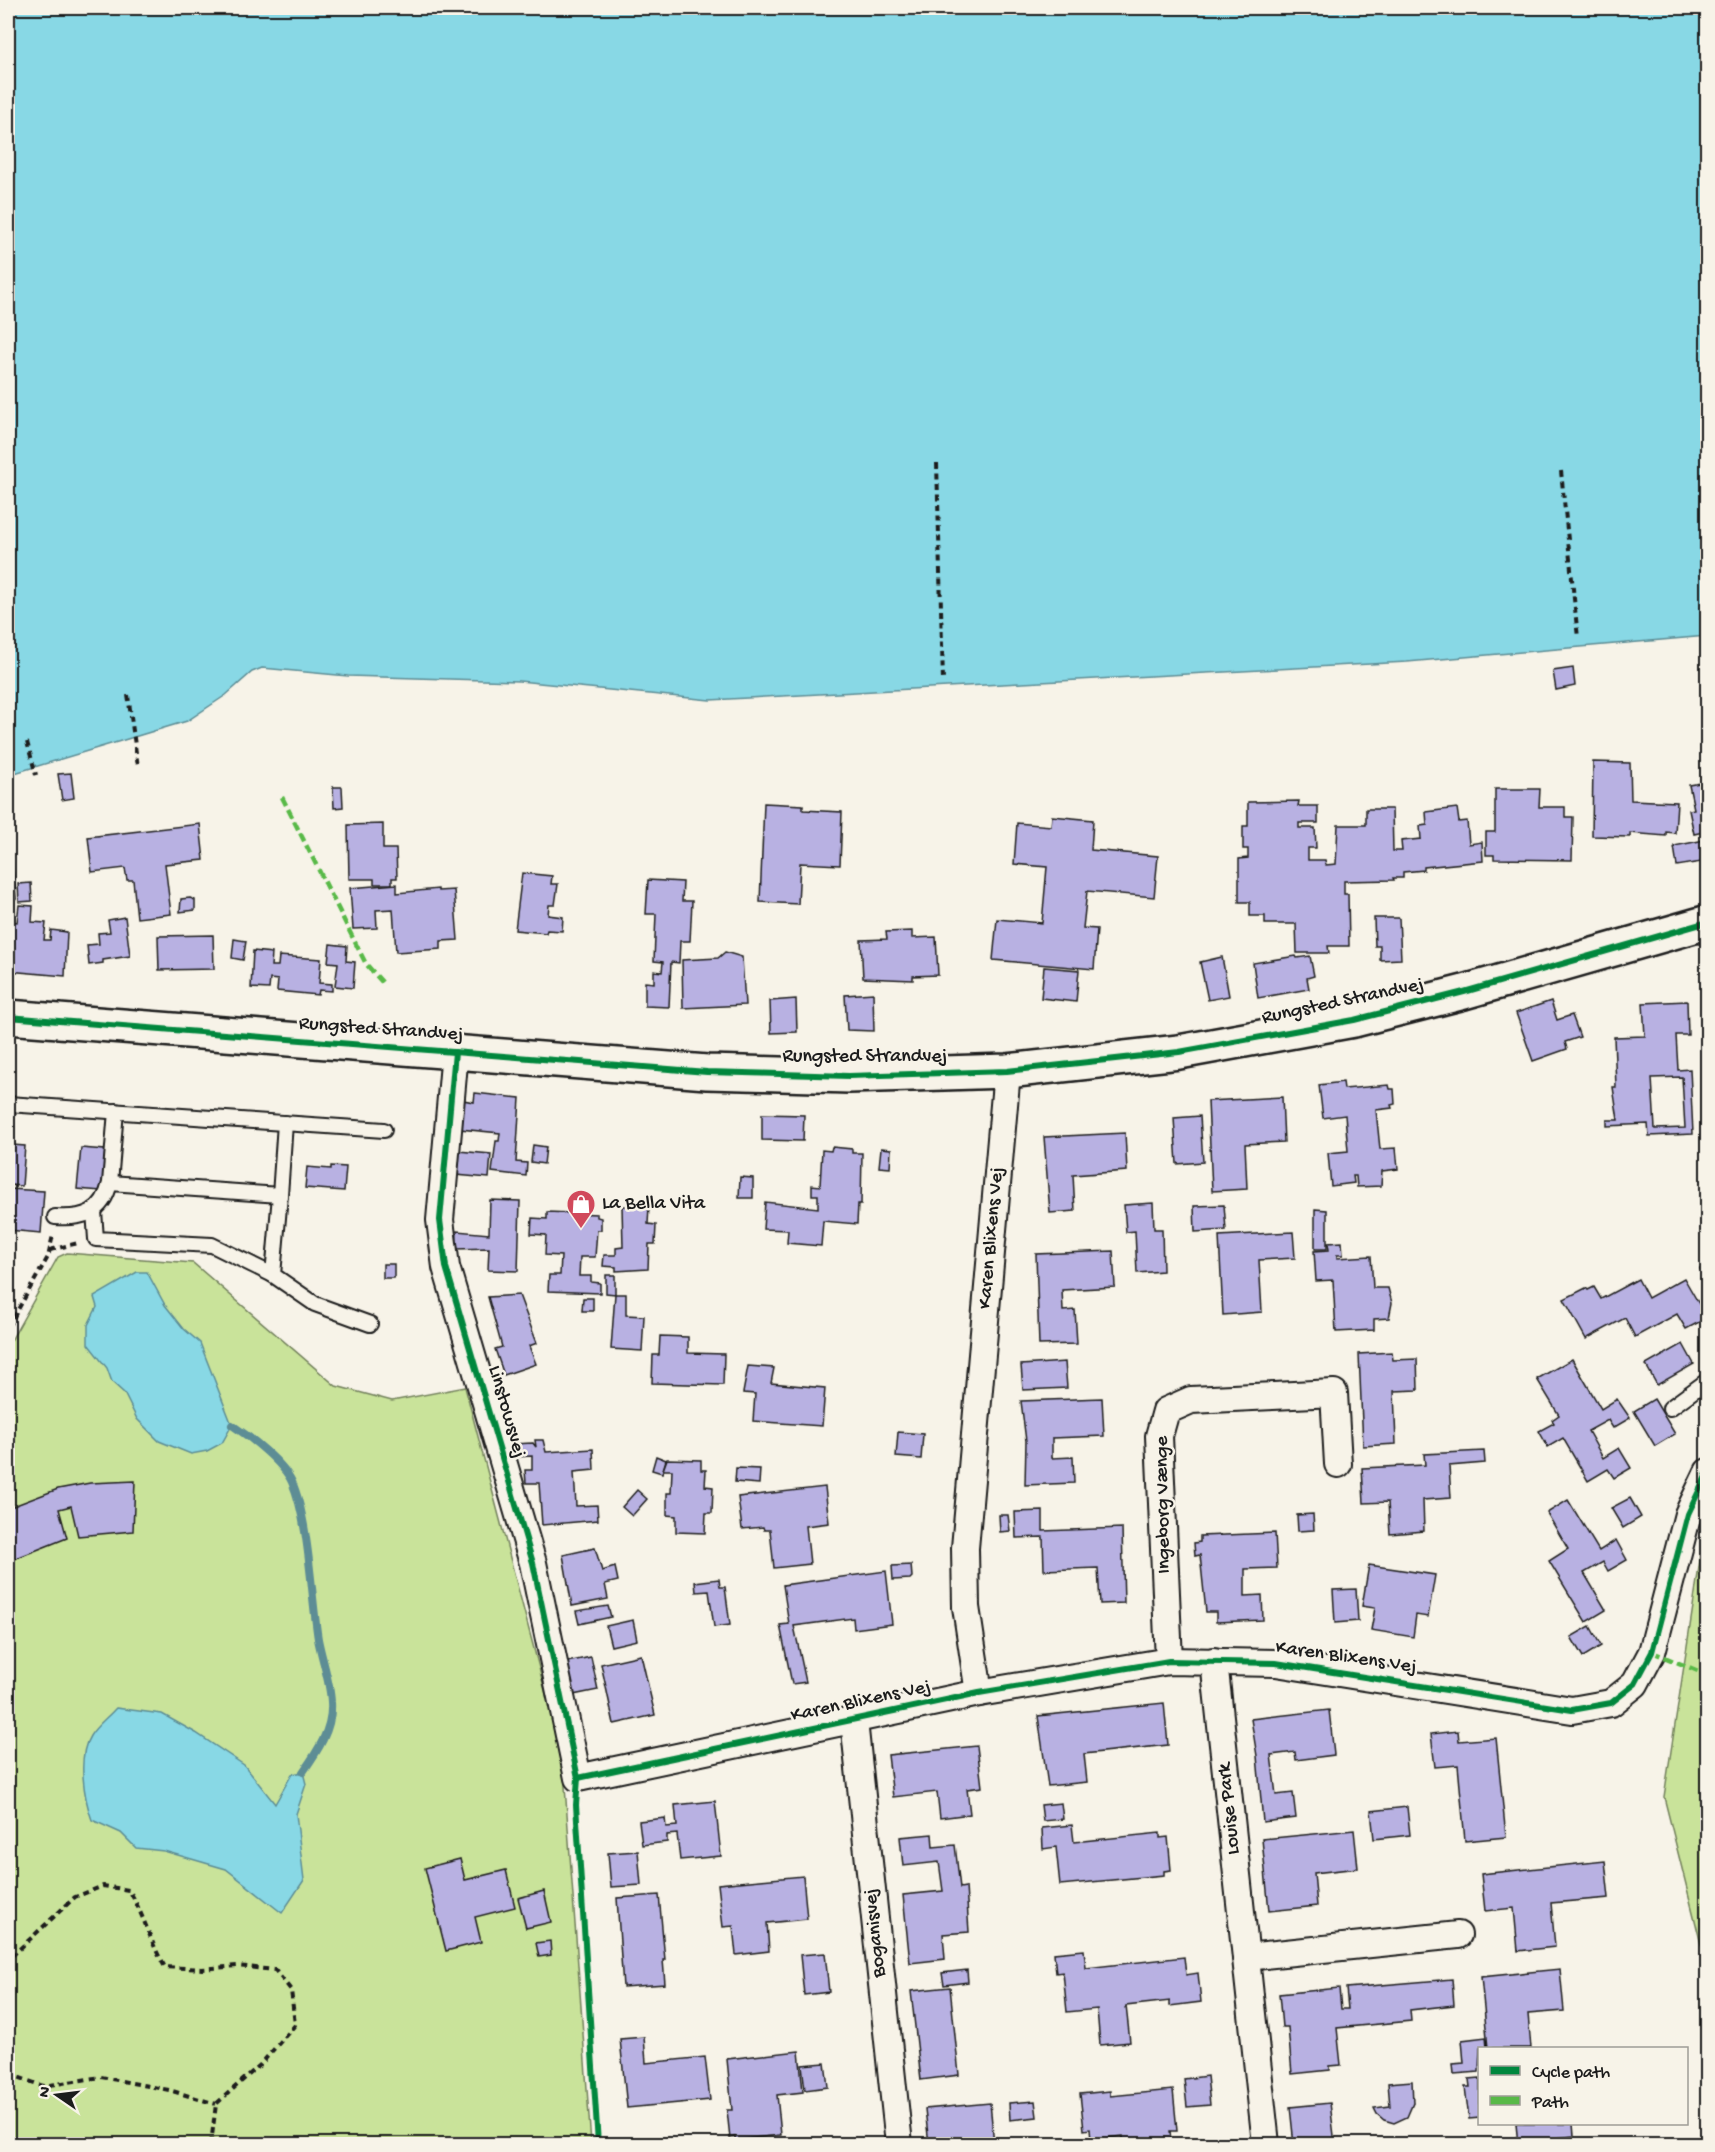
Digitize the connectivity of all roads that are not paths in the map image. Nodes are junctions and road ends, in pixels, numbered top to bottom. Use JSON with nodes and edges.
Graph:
{"nodes":[{"id":1,"x":1707,"y":922,"type":"edge"},
{"id":2,"x":8,"y":1017,"type":"edge"},
{"id":3,"x":455,"y":1052,"type":"junction"},
{"id":4,"x":1007,"y":1071,"type":"junction"},
{"id":5,"x":8,"y":1104,"type":"edge"},
{"id":6,"x":116,"y":1111,"type":"junction"},
{"id":7,"x":285,"y":1123,"type":"junction"},
{"id":8,"x":384,"y":1130,"type":"dead end"},
{"id":9,"x":110,"y":1184,"type":"junction"},
{"id":10,"x":280,"y":1195,"type":"junction"},
{"id":11,"x":94,"y":1211,"type":"junction"},
{"id":12,"x":56,"y":1217,"type":"road end"},
{"id":13,"x":273,"y":1275,"type":"junction"},
{"id":14,"x":370,"y":1324,"type":"dead end"},
{"id":15,"x":1707,"y":1380,"type":"edge"},
{"id":16,"x":1670,"y":1408,"type":"dead end"},
{"id":17,"x":1338,"y":1464,"type":"dead end"},
{"id":18,"x":1707,"y":1472,"type":"edge"},
{"id":19,"x":1169,"y":1661,"type":"junction"},
{"id":20,"x":1214,"y":1661,"type":"junction"},
{"id":21,"x":979,"y":1693,"type":"junction"},
{"id":22,"x":854,"y":1721,"type":"junction"},
{"id":23,"x":578,"y":1778,"type":"joint"},
{"id":24,"x":1458,"y":1935,"type":"dead end"},
{"id":25,"x":1246,"y":1957,"type":"junction"},
{"id":26,"x":899,"y":2145,"type":"edge"},
{"id":27,"x":1266,"y":2145,"type":"edge"}],
"edges":[{"from":1,"to":4,"type":"main road","name":"Rungsted Strandvej"},
{"from":2,"to":3,"type":"main road","name":"Rungsted Strandvej"},
{"from":3,"to":4,"type":"main road","name":"Rungsted Strandvej"},
{"from":3,"to":23,"type":"street","name":"Linstowsvej"},
{"from":4,"to":21,"type":"street","name":"Karen Blixens Vej"},
{"from":5,"to":6,"type":"lane"},
{"from":6,"to":7,"type":"lane"},
{"from":6,"to":9,"type":"lane"},
{"from":7,"to":8,"type":"lane"},
{"from":7,"to":10,"type":"lane"},
{"from":9,"to":10,"type":"lane"},
{"from":9,"to":11,"type":"lane"},
{"from":10,"to":13,"type":"lane"},
{"from":11,"to":12,"type":"lane"},
{"from":11,"to":13,"type":"lane"},
{"from":13,"to":14,"type":"lane"},
{"from":15,"to":16,"type":"lane"},
{"from":17,"to":19,"type":"street","name":"Ingeborg Vænge"},
{"from":18,"to":20,"type":"street","name":"Karen Blixens Vej"},
{"from":19,"to":20,"type":"street","name":"Karen Blixens Vej"},
{"from":19,"to":21,"type":"street","name":"Karen Blixens Vej"},
{"from":20,"to":25,"type":"street","name":"Louise Park"},
{"from":21,"to":22,"type":"street","name":"Karen Blixens Vej"},
{"from":22,"to":23,"type":"street","name":"Karen Blixens Vej"},
{"from":22,"to":26,"type":"street","name":"Boganisvej"},
{"from":24,"to":25,"type":"street"},
{"from":25,"to":27,"type":"street","name":"Louise Park"}]}
